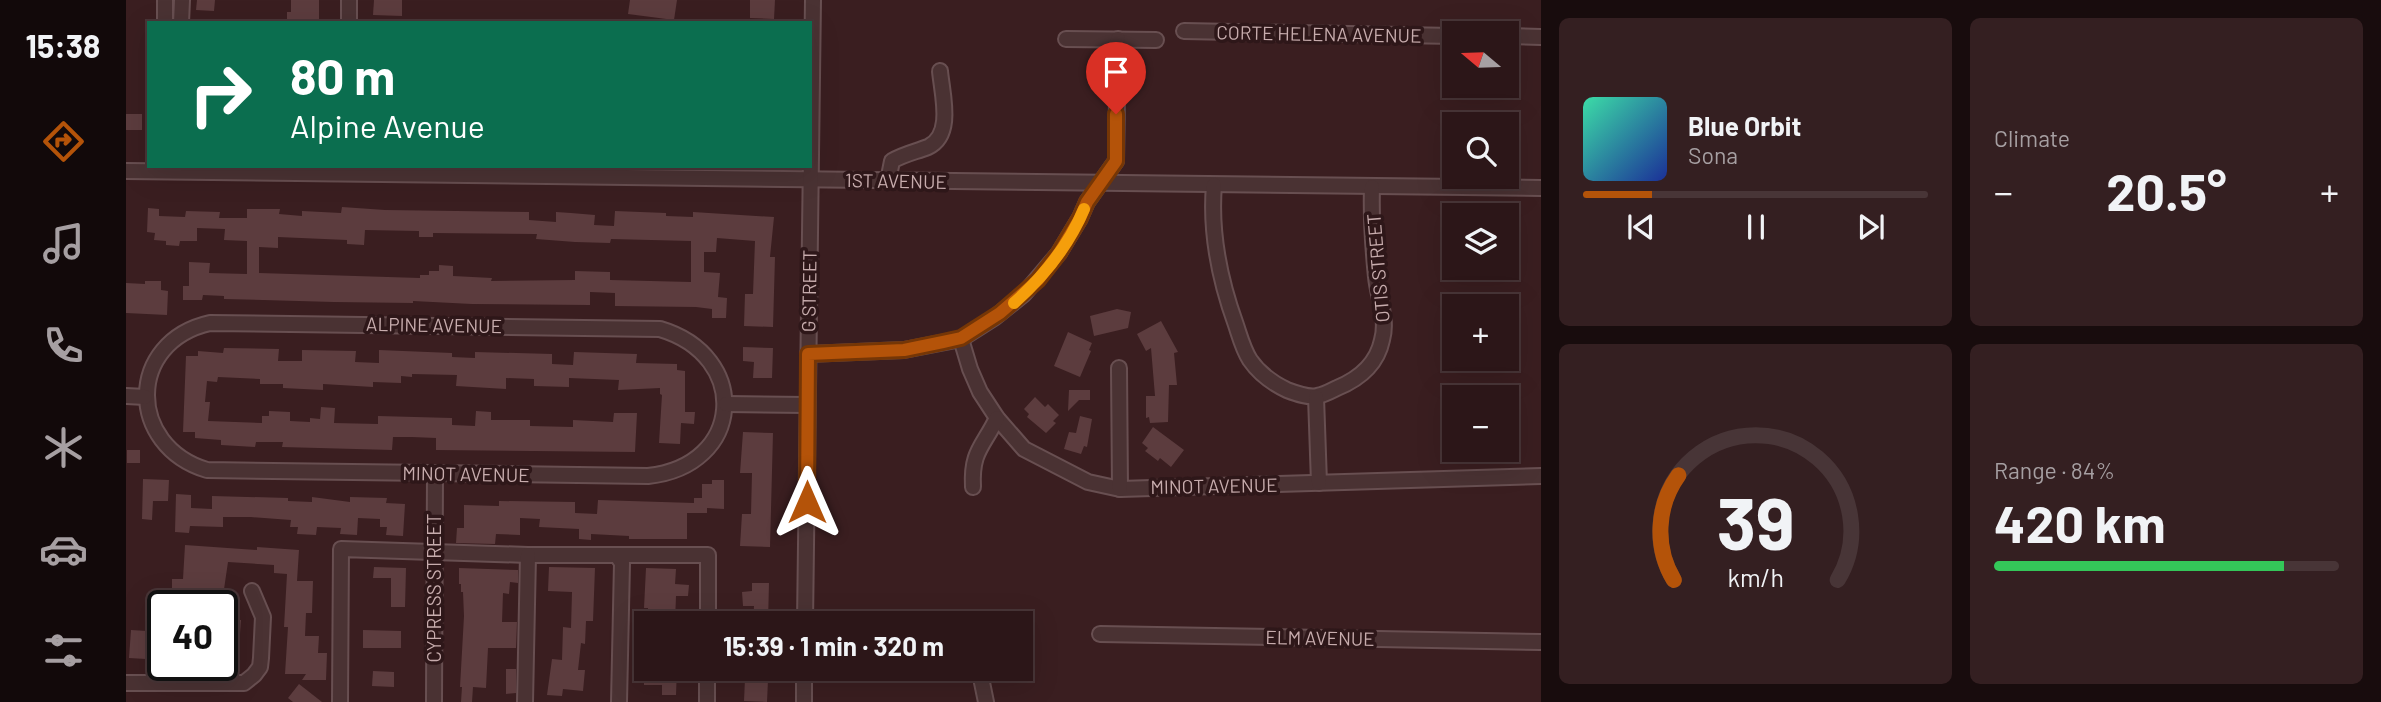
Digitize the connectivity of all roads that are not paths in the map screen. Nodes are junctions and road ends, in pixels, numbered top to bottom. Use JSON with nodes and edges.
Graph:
{"nodes":[{"id":1,"x":165,"y":0,"type":"edge"},
{"id":2,"x":182,"y":0,"type":"edge"},
{"id":3,"x":349,"y":0,"type":"edge"},
{"id":4,"x":813,"y":0,"type":"edge"},
{"id":5,"x":165,"y":21,"type":"edge"},
{"id":6,"x":181,"y":21,"type":"edge"},
{"id":7,"x":349,"y":21,"type":"edge"},
{"id":8,"x":1184,"y":32,"type":"dead end"},
{"id":9,"x":1442,"y":36,"type":"edge"},
{"id":10,"x":1519,"y":36,"type":"edge"},
{"id":11,"x":1541,"y":37,"type":"edge"},
{"id":12,"x":1066,"y":38,"type":"dead end"},
{"id":13,"x":1118,"y":39,"type":"junction"},
{"id":14,"x":1156,"y":40,"type":"dead end"},
{"id":15,"x":940,"y":71,"type":"dead end"},
{"id":16,"x":812,"y":90,"type":"edge"},
{"id":17,"x":811,"y":168,"type":"edge"},
{"id":18,"x":126,"y":170,"type":"edge"},
{"id":19,"x":347,"y":170,"type":"edge"},
{"id":20,"x":561,"y":172,"type":"edge"},
{"id":21,"x":811,"y":180,"type":"junction"},
{"id":22,"x":888,"y":181,"type":"junction"},
{"id":23,"x":1102,"y":184,"type":"junction"},
{"id":24,"x":1214,"y":185,"type":"junction"},
{"id":25,"x":1372,"y":187,"type":"junction"},
{"id":26,"x":1541,"y":188,"type":"edge"},
{"id":27,"x":961,"y":338,"type":"junction"},
{"id":28,"x":808,"y":354,"type":"junction"},
{"id":29,"x":1119,"y":368,"type":"dead end"},
{"id":30,"x":126,"y":396,"type":"edge"},
{"id":31,"x":145,"y":397,"type":"junction"},
{"id":32,"x":1315,"y":397,"type":"junction"},
{"id":33,"x":726,"y":404,"type":"junction"},
{"id":34,"x":807,"y":405,"type":"junction"},
{"id":35,"x":997,"y":418,"type":"junction"},
{"id":36,"x":435,"y":474,"type":"junction"},
{"id":37,"x":1541,"y":476,"type":"edge"},
{"id":38,"x":1319,"y":483,"type":"junction"},
{"id":39,"x":973,"y":487,"type":"dead end"},
{"id":40,"x":1120,"y":489,"type":"junction"},
{"id":41,"x":433,"y":553,"type":"junction"},
{"id":42,"x":528,"y":555,"type":"junction"},
{"id":43,"x":618,"y":557,"type":"junction"},
{"id":44,"x":252,"y":591,"type":"dead end"},
{"id":45,"x":708,"y":611,"type":"edge"},
{"id":46,"x":805,"y":611,"type":"edge"},
{"id":47,"x":1100,"y":635,"type":"dead end"},
{"id":48,"x":1541,"y":642,"type":"edge"},
{"id":49,"x":707,"y":681,"type":"edge"},
{"id":50,"x":804,"y":681,"type":"edge"},
{"id":51,"x":981,"y":681,"type":"edge"},
{"id":52,"x":126,"y":683,"type":"edge"},
{"id":53,"x":340,"y":702,"type":"edge"},
{"id":54,"x":434,"y":702,"type":"edge"},
{"id":55,"x":525,"y":702,"type":"edge"},
{"id":56,"x":619,"y":702,"type":"edge"},
{"id":57,"x":707,"y":702,"type":"edge"},
{"id":58,"x":804,"y":702,"type":"edge"},
{"id":59,"x":985,"y":702,"type":"edge"}],
"edges":[{"from":1,"to":5,"type":"street"},
{"from":2,"to":6,"type":"street"},
{"from":3,"to":7,"type":"street"},
{"from":4,"to":16,"type":"street","name":"G STREET"},
{"from":8,"to":9,"type":"street","name":"CORTE HELENA AVENUE"},
{"from":10,"to":11,"type":"street"},
{"from":12,"to":13,"type":"street"},
{"from":13,"to":14,"type":"street"},
{"from":13,"to":23,"type":"street"},
{"from":15,"to":22,"type":"street"},
{"from":17,"to":21,"type":"street","name":"G STREET"},
{"from":18,"to":19,"type":"street","name":"1ST AVENUE"},
{"from":19,"to":20,"type":"street","name":"1ST AVENUE"},
{"from":20,"to":21,"type":"street","name":"1ST AVENUE"},
{"from":21,"to":22,"type":"street","name":"1ST AVENUE"},
{"from":21,"to":28,"type":"street","name":"G STREET"},
{"from":22,"to":23,"type":"street","name":"1ST AVENUE"},
{"from":23,"to":24,"type":"street","name":"1ST AVENUE"},
{"from":23,"to":27,"type":"street"},
{"from":24,"to":25,"type":"street","name":"1ST AVENUE"},
{"from":24,"to":32,"type":"street"},
{"from":25,"to":26,"type":"street","name":"1ST AVENUE"},
{"from":25,"to":32,"type":"street","name":"OTIS STREET"},
{"from":27,"to":28,"type":"street"},
{"from":27,"to":35,"type":"street","name":"MINOT AVENUE"},
{"from":28,"to":34,"type":"street","name":"G STREET"},
{"from":29,"to":40,"type":"street"},
{"from":30,"to":31,"type":"street"},
{"from":31,"to":33,"type":"street","name":"ALPINE AVENUE"},
{"from":31,"to":36,"type":"street","name":"MINOT AVENUE"},
{"from":32,"to":38,"type":"street"},
{"from":33,"to":34,"type":"street"},
{"from":33,"to":36,"type":"street","name":"MINOT AVENUE"},
{"from":34,"to":46,"type":"street","name":"G STREET"},
{"from":35,"to":39,"type":"street"},
{"from":35,"to":40,"type":"street","name":"MINOT AVENUE"},
{"from":36,"to":41,"type":"street","name":"CYPRESS STREET"},
{"from":37,"to":38,"type":"street","name":"MINOT AVENUE"},
{"from":38,"to":40,"type":"street","name":"MINOT AVENUE"},
{"from":41,"to":42,"type":"street"},
{"from":41,"to":53,"type":"street"},
{"from":41,"to":54,"type":"street","name":"CYPRESS STREET"},
{"from":42,"to":43,"type":"street"},
{"from":42,"to":55,"type":"street"},
{"from":43,"to":45,"type":"street"},
{"from":43,"to":56,"type":"street"},
{"from":44,"to":52,"type":"street"},
{"from":47,"to":48,"type":"street","name":"ELM AVENUE"},
{"from":49,"to":57,"type":"street"},
{"from":50,"to":58,"type":"street"},
{"from":51,"to":59,"type":"street"}]}
